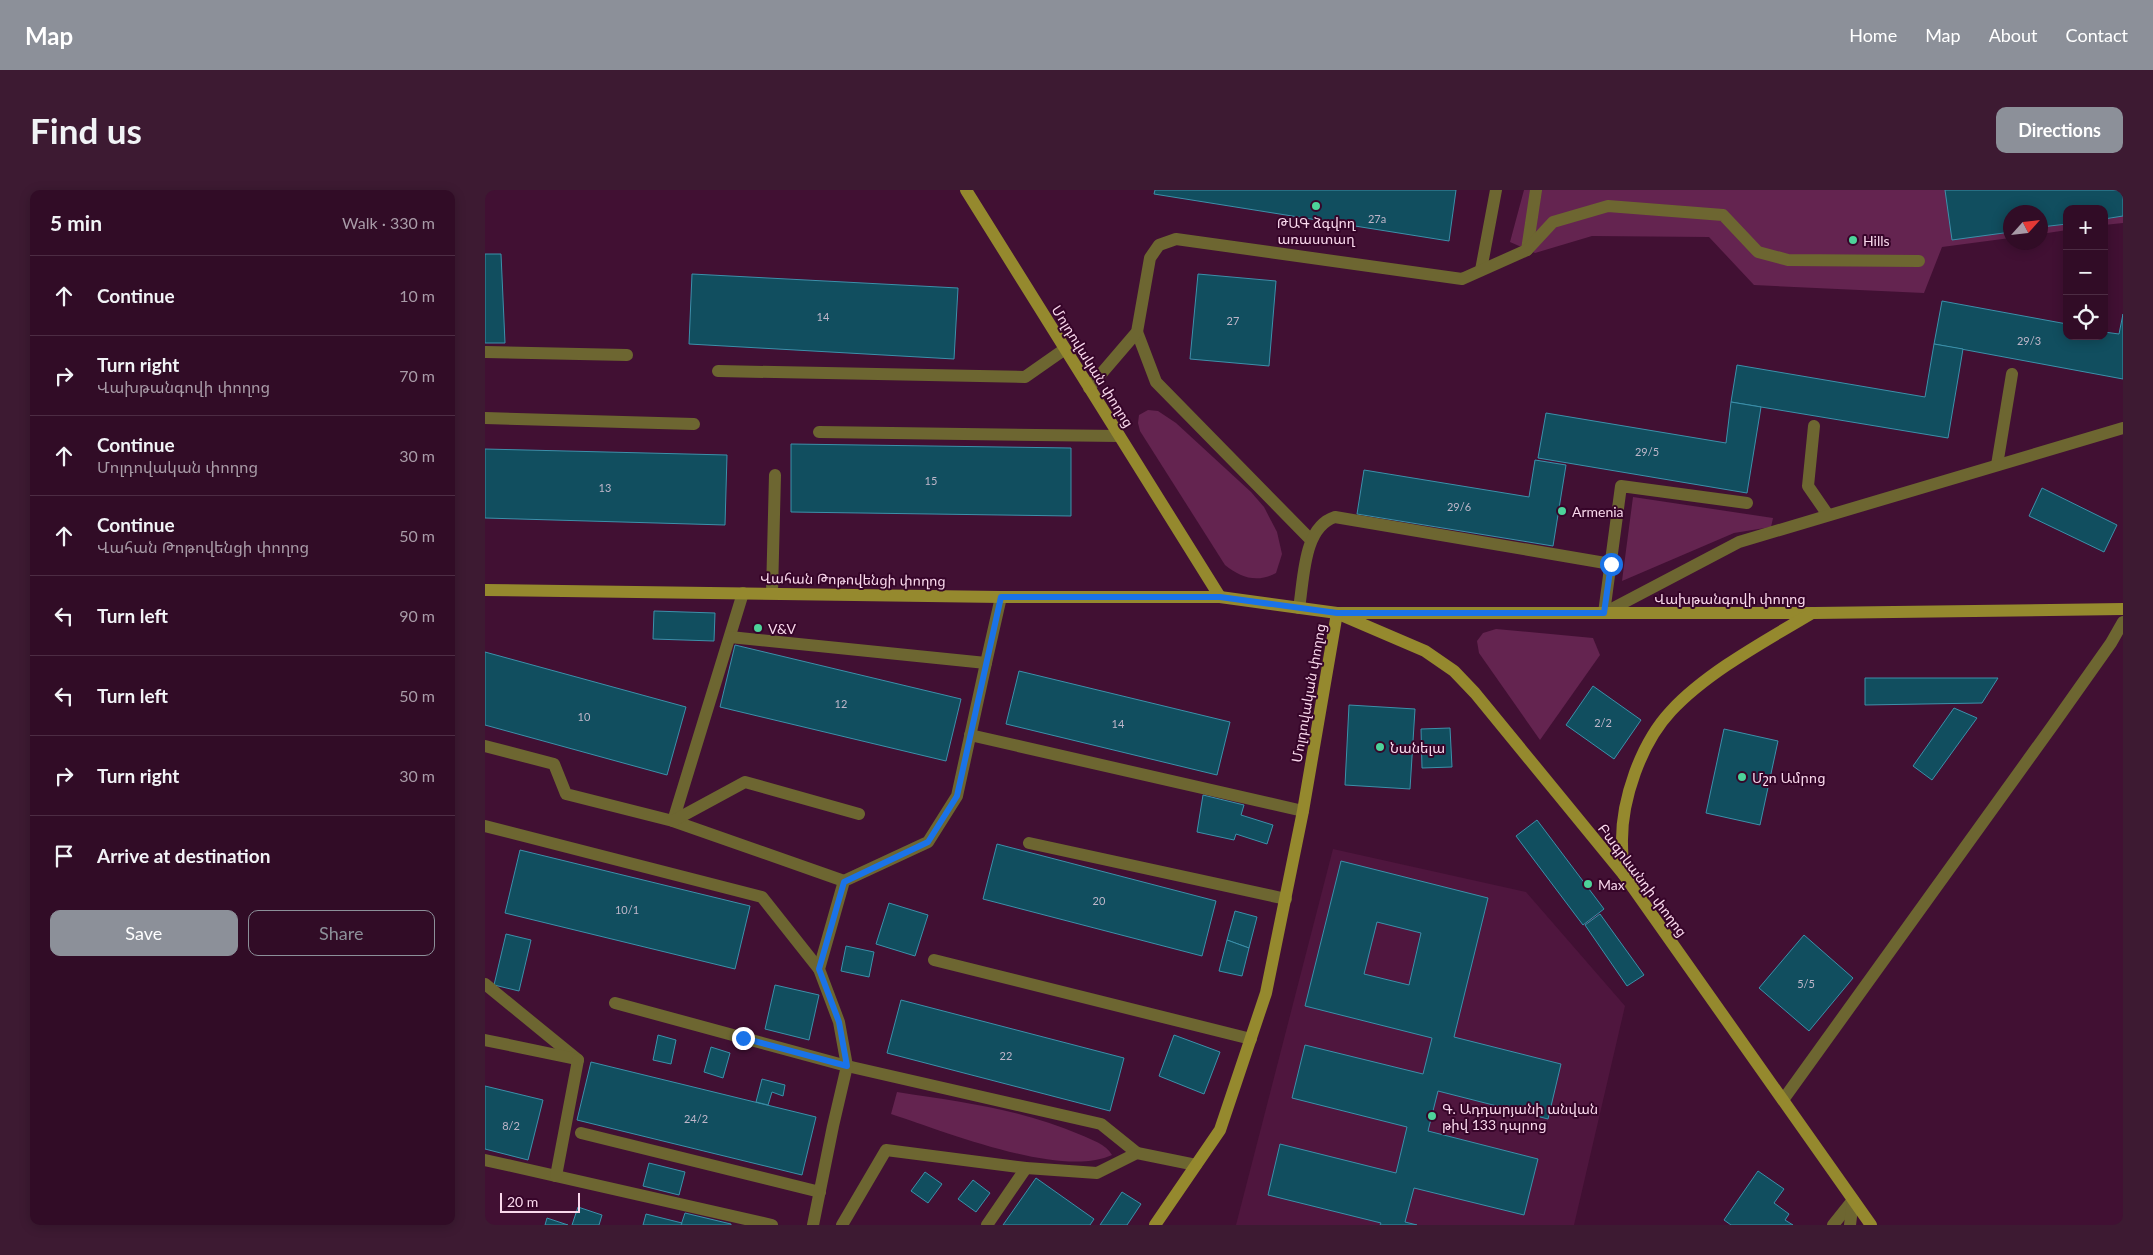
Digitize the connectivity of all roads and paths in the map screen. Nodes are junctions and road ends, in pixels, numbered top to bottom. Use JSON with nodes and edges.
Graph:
{"nodes":[{"id":1,"x":965,"y":190,"type":"edge"},
{"id":2,"x":1496,"y":190,"type":"edge"},
{"id":3,"x":1536,"y":190,"type":"edge"},
{"id":4,"x":1527,"y":250,"type":"junction"},
{"id":5,"x":1919,"y":260,"type":"dead end"},
{"id":6,"x":1481,"y":270,"type":"junction"},
{"id":7,"x":1137,"y":332,"type":"junction"},
{"id":8,"x":1065,"y":349,"type":"junction"},
{"id":9,"x":485,"y":352,"type":"edge"},
{"id":10,"x":627,"y":355,"type":"dead end"},
{"id":11,"x":718,"y":370,"type":"dead end"},
{"id":12,"x":2013,"y":374,"type":"dead end"},
{"id":13,"x":1089,"y":388,"type":"junction"},
{"id":14,"x":485,"y":418,"type":"edge"},
{"id":15,"x":694,"y":424,"type":"dead end"},
{"id":16,"x":1815,"y":426,"type":"dead end"},
{"id":17,"x":2123,"y":428,"type":"edge"},
{"id":18,"x":819,"y":432,"type":"dead end"},
{"id":19,"x":1119,"y":436,"type":"junction"},
{"id":20,"x":1997,"y":465,"type":"junction"},
{"id":21,"x":775,"y":475,"type":"dead end"},
{"id":22,"x":1747,"y":503,"type":"dead end"},
{"id":23,"x":1828,"y":515,"type":"junction"},
{"id":24,"x":1311,"y":539,"type":"junction"},
{"id":25,"x":1611,"y":564,"type":"junction"},
{"id":26,"x":485,"y":590,"type":"edge"},
{"id":27,"x":743,"y":593,"type":"junction"},
{"id":28,"x":772,"y":593,"type":"junction"},
{"id":29,"x":1001,"y":597,"type":"junction"},
{"id":30,"x":1220,"y":597,"type":"junction"},
{"id":31,"x":1299,"y":608,"type":"junction"},
{"id":32,"x":2123,"y":610,"type":"edge"},
{"id":33,"x":1337,"y":613,"type":"junction"},
{"id":34,"x":1604,"y":613,"type":"junction"},
{"id":35,"x":1813,"y":613,"type":"junction"},
{"id":36,"x":2123,"y":622,"type":"edge"},
{"id":37,"x":730,"y":637,"type":"junction"},
{"id":38,"x":986,"y":663,"type":"junction"},
{"id":39,"x":970,"y":735,"type":"junction"},
{"id":40,"x":485,"y":746,"type":"edge"},
{"id":41,"x":1303,"y":811,"type":"junction"},
{"id":42,"x":859,"y":814,"type":"dead end"},
{"id":43,"x":673,"y":821,"type":"junction"},
{"id":44,"x":485,"y":826,"type":"edge"},
{"id":45,"x":1029,"y":843,"type":"dead end"},
{"id":46,"x":1624,"y":874,"type":"junction"},
{"id":47,"x":844,"y":882,"type":"junction"},
{"id":48,"x":1285,"y":900,"type":"junction"},
{"id":49,"x":934,"y":960,"type":"dead end"},
{"id":50,"x":819,"y":969,"type":"junction"},
{"id":51,"x":485,"y":984,"type":"edge"},
{"id":52,"x":615,"y":1003,"type":"dead end"},
{"id":53,"x":1251,"y":1039,"type":"junction"},
{"id":54,"x":485,"y":1040,"type":"edge"},
{"id":55,"x":578,"y":1060,"type":"junction"},
{"id":56,"x":847,"y":1066,"type":"junction"},
{"id":57,"x":1783,"y":1100,"type":"junction"},
{"id":58,"x":581,"y":1132,"type":"dead end"},
{"id":59,"x":1137,"y":1153,"type":"junction"},
{"id":60,"x":485,"y":1160,"type":"edge"},
{"id":61,"x":1196,"y":1165,"type":"junction"},
{"id":62,"x":1026,"y":1168,"type":"junction"},
{"id":63,"x":556,"y":1176,"type":"junction"},
{"id":64,"x":820,"y":1192,"type":"junction"},
{"id":65,"x":1853,"y":1200,"type":"junction"},
{"id":66,"x":773,"y":1225,"type":"edge"},
{"id":67,"x":813,"y":1225,"type":"edge"},
{"id":68,"x":841,"y":1225,"type":"edge"},
{"id":69,"x":987,"y":1225,"type":"edge"},
{"id":70,"x":1155,"y":1225,"type":"edge"},
{"id":71,"x":1833,"y":1225,"type":"edge"},
{"id":72,"x":1850,"y":1225,"type":"edge"},
{"id":73,"x":1871,"y":1225,"type":"edge"}],
"edges":[{"from":1,"to":8,"type":"street","name":"Մոլդովական փողոց"},
{"from":2,"to":6,"type":"street"},
{"from":3,"to":4,"type":"street"},
{"from":4,"to":5,"type":"street"},
{"from":4,"to":6,"type":"street"},
{"from":6,"to":7,"type":"street"},
{"from":7,"to":13,"type":"street"},
{"from":7,"to":24,"type":"street"},
{"from":8,"to":11,"type":"street"},
{"from":8,"to":13,"type":"street","name":"Մոլդովական փողոց"},
{"from":9,"to":10,"type":"street"},
{"from":12,"to":20,"type":"street"},
{"from":13,"to":19,"type":"street","name":"Մոլդովական փողոց"},
{"from":14,"to":15,"type":"street"},
{"from":16,"to":23,"type":"street"},
{"from":17,"to":20,"type":"street"},
{"from":18,"to":19,"type":"street"},
{"from":19,"to":30,"type":"street","name":"Մոլդովական փողոց"},
{"from":20,"to":23,"type":"street"},
{"from":21,"to":28,"type":"street"},
{"from":22,"to":25,"type":"street"},
{"from":23,"to":34,"type":"street"},
{"from":24,"to":25,"type":"street"},
{"from":24,"to":31,"type":"street"},
{"from":25,"to":34,"type":"street"},
{"from":26,"to":27,"type":"street","name":"Վահան Թոթովենցի փողոց"},
{"from":27,"to":28,"type":"street","name":"Վահան Թոթովենցի փողոց"},
{"from":27,"to":37,"type":"street"},
{"from":28,"to":29,"type":"street","name":"Վահան Թոթովենցի փողոց"},
{"from":29,"to":30,"type":"street","name":"Վահան Թոթովենցի փողոց"},
{"from":29,"to":38,"type":"street"},
{"from":30,"to":31,"type":"street","name":"Մոլդովական փողոց"},
{"from":31,"to":33,"type":"street","name":"Մոլդովական փողոց"},
{"from":32,"to":35,"type":"street","name":"Վախթանգովի փողոց"},
{"from":33,"to":34,"type":"street","name":"Վախթանգովի փողոց"},
{"from":33,"to":41,"type":"street","name":"Մոլդովական փողոց"},
{"from":33,"to":46,"type":"street","name":"Բագրևանդի փողոց"},
{"from":34,"to":35,"type":"street","name":"Վախթանգովի փողոց"},
{"from":35,"to":46,"type":"street"},
{"from":36,"to":57,"type":"street"},
{"from":37,"to":38,"type":"street"},
{"from":37,"to":43,"type":"street"},
{"from":38,"to":39,"type":"street"},
{"from":39,"to":41,"type":"street"},
{"from":39,"to":47,"type":"street"},
{"from":40,"to":43,"type":"street"},
{"from":41,"to":48,"type":"street","name":"Մոլդովական փողոց"},
{"from":42,"to":43,"type":"street"},
{"from":43,"to":47,"type":"street"},
{"from":44,"to":50,"type":"street"},
{"from":45,"to":48,"type":"street"},
{"from":46,"to":57,"type":"street","name":"Բագրևանդի փողոց"},
{"from":47,"to":50,"type":"street"},
{"from":48,"to":53,"type":"street","name":"Մոլդովական փողոց"},
{"from":49,"to":53,"type":"street"},
{"from":50,"to":56,"type":"street"},
{"from":51,"to":55,"type":"street"},
{"from":52,"to":56,"type":"street"},
{"from":53,"to":61,"type":"street","name":"Մոլդովական փողոց"},
{"from":54,"to":55,"type":"street"},
{"from":55,"to":63,"type":"street"},
{"from":56,"to":59,"type":"street"},
{"from":56,"to":64,"type":"street"},
{"from":57,"to":65,"type":"street","name":"Բագրևանդի փողոց"},
{"from":58,"to":64,"type":"street"},
{"from":59,"to":61,"type":"street"},
{"from":59,"to":62,"type":"street"},
{"from":60,"to":63,"type":"street"},
{"from":61,"to":70,"type":"street","name":"Մոլդովական փողոց"},
{"from":62,"to":68,"type":"street"},
{"from":62,"to":69,"type":"street"},
{"from":63,"to":66,"type":"street"},
{"from":64,"to":67,"type":"street"},
{"from":65,"to":71,"type":"street"},
{"from":65,"to":72,"type":"street"},
{"from":65,"to":73,"type":"street","name":"Բագրևանդի փողոց"}]}
